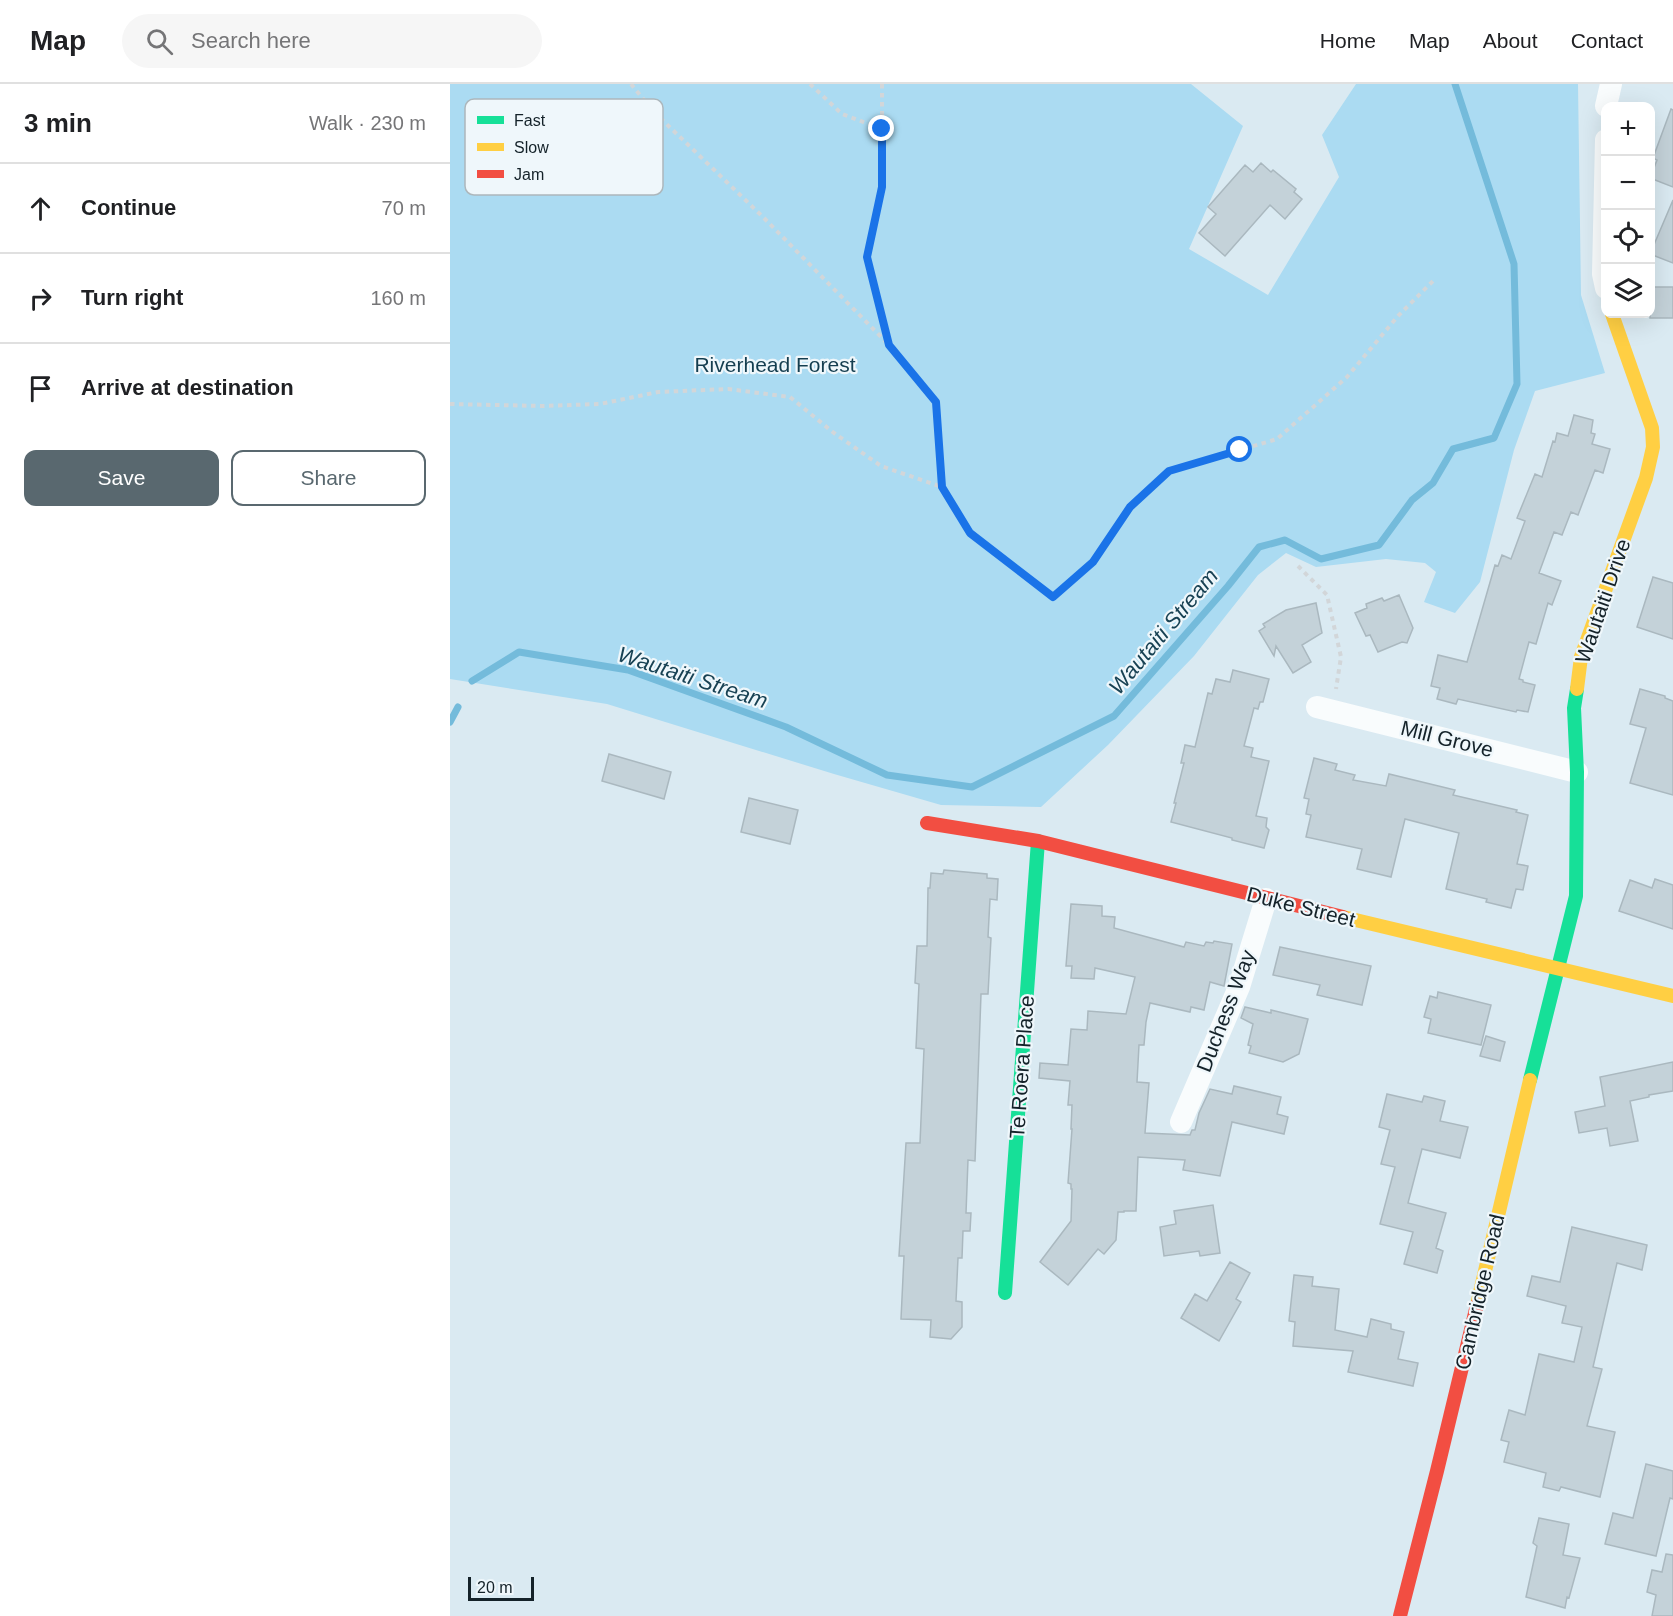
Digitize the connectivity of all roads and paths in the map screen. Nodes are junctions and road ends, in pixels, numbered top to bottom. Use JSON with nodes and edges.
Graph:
{"nodes":[{"id":1,"x":631,"y":84,"type":"edge"},
{"id":2,"x":810,"y":84,"type":"edge"},
{"id":3,"x":882,"y":84,"type":"edge"},
{"id":4,"x":1611,"y":84,"type":"edge"},
{"id":5,"x":643,"y":99,"type":"edge"},
{"id":6,"x":1607,"y":102,"type":"edge"},
{"id":7,"x":663,"y":121,"type":"edge"},
{"id":8,"x":882,"y":129,"type":"junction"},
{"id":9,"x":1605,"y":156,"type":"edge"},
{"id":10,"x":1603,"y":264,"type":"edge"},
{"id":11,"x":1436,"y":278,"type":"dead end"},
{"id":12,"x":1613,"y":318,"type":"edge"},
{"id":13,"x":889,"y":345,"type":"junction"},
{"id":14,"x":450,"y":404,"type":"edge"},
{"id":15,"x":942,"y":487,"type":"junction"},
{"id":16,"x":1298,"y":566,"type":"dead end"},
{"id":17,"x":1325,"y":709,"type":"joint"},
{"id":18,"x":1577,"y":772,"type":"junction"},
{"id":19,"x":927,"y":823,"type":"dead end"},
{"id":20,"x":1038,"y":841,"type":"junction"},
{"id":21,"x":1266,"y":899,"type":"junction"},
{"id":22,"x":1557,"y":968,"type":"junction"},
{"id":23,"x":1673,"y":996,"type":"edge"},
{"id":24,"x":1181,"y":1122,"type":"dead end"},
{"id":25,"x":1005,"y":1293,"type":"dead end"},
{"id":26,"x":1400,"y":1616,"type":"edge"}],
"edges":[{"from":1,"to":5,"type":"path"},
{"from":2,"to":8,"type":"path"},
{"from":3,"to":8,"type":"path"},
{"from":4,"to":6,"type":"street"},
{"from":7,"to":13,"type":"path"},
{"from":8,"to":13,"type":"path"},
{"from":9,"to":10,"type":"street"},
{"from":11,"to":15,"type":"path"},
{"from":12,"to":18,"type":"street","name":"Wautaiti Drive"},
{"from":13,"to":15,"type":"path"},
{"from":14,"to":15,"type":"path"},
{"from":16,"to":17,"type":"path"},
{"from":17,"to":18,"type":"street","name":"Mill Grove"},
{"from":18,"to":22,"type":"street","name":"Wautaiti Drive"},
{"from":19,"to":20,"type":"street","name":"Duke Street"},
{"from":20,"to":21,"type":"street","name":"Duke Street"},
{"from":20,"to":25,"type":"street","name":"Te Roera Place"},
{"from":21,"to":22,"type":"street","name":"Duke Street"},
{"from":21,"to":24,"type":"street","name":"Duchess Way"},
{"from":22,"to":23,"type":"street","name":"Duke Street"},
{"from":22,"to":26,"type":"street","name":"Cambridge Road"}]}
